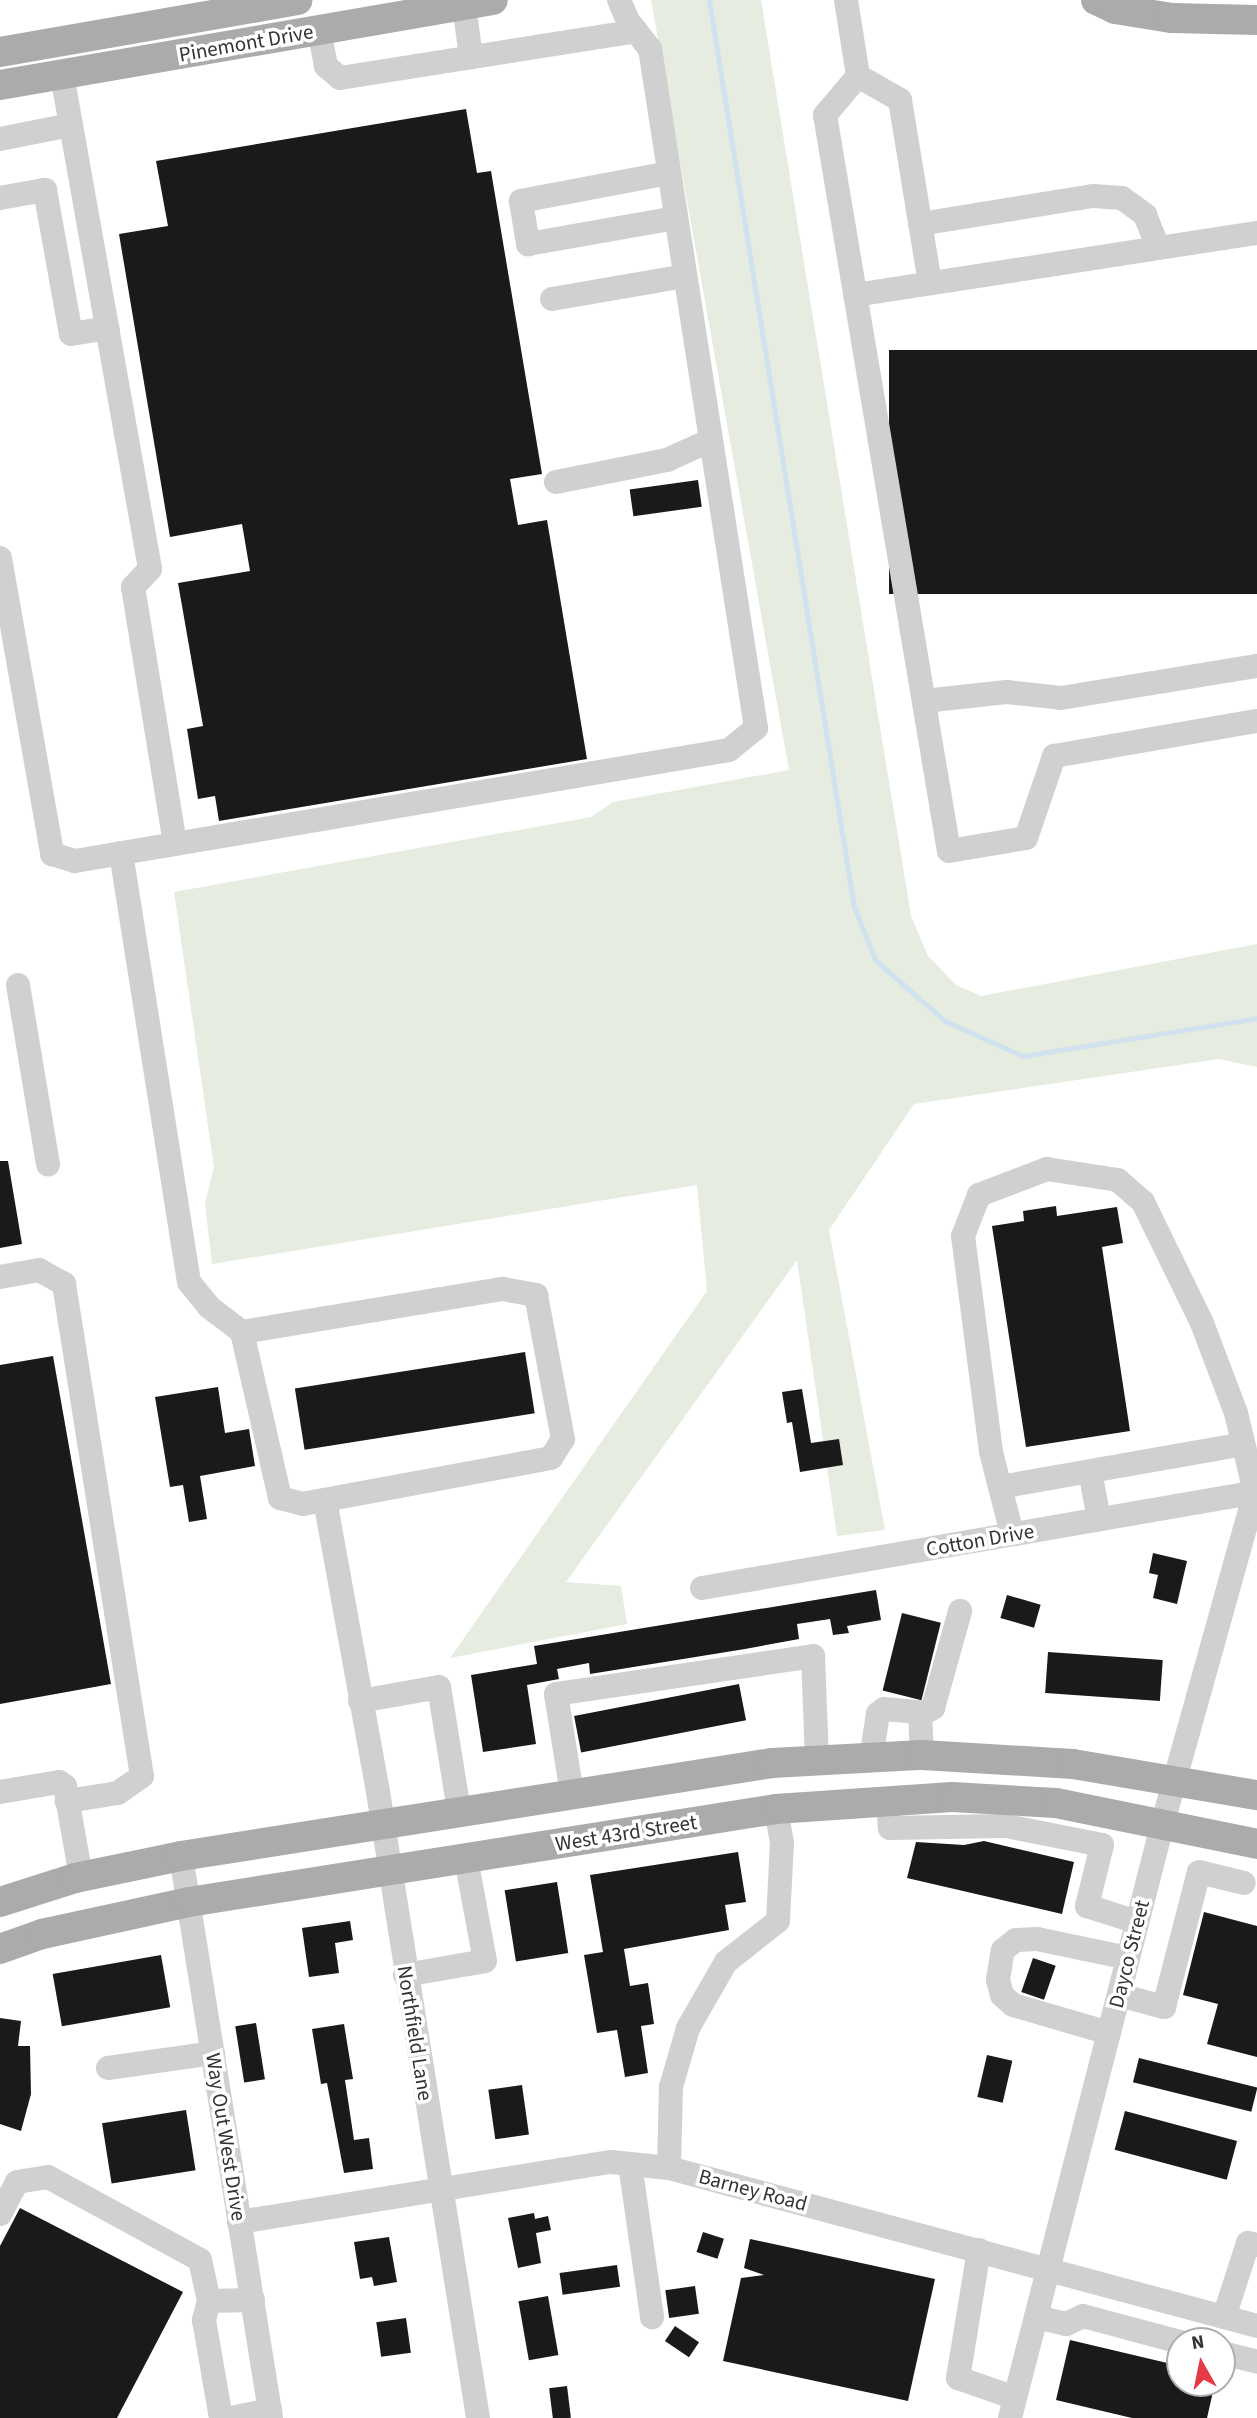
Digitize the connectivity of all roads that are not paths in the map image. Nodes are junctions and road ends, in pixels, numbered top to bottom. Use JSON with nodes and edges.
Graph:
{"nodes":[{"id":1,"x":297,"y":0,"type":"edge"},
{"id":2,"x":620,"y":0,"type":"edge"},
{"id":3,"x":846,"y":0,"type":"edge"},
{"id":4,"x":1096,"y":0,"type":"edge"},
{"id":5,"x":1232,"y":0,"type":"edge"},
{"id":6,"x":1257,"y":1,"type":"edge"},
{"id":7,"x":473,"y":2,"type":"edge"},
{"id":8,"x":1161,"y":9,"type":"edge"},
{"id":9,"x":1257,"y":20,"type":"edge"},
{"id":10,"x":145,"y":26,"type":"junction"},
{"id":11,"x":318,"y":30,"type":"junction"},
{"id":12,"x":636,"y":31,"type":"junction"},
{"id":13,"x":0,"y":52,"type":"edge"},
{"id":14,"x":471,"y":57,"type":"junction"},
{"id":15,"x":152,"y":59,"type":"junction"},
{"id":16,"x":62,"y":75,"type":"junction"},
{"id":17,"x":858,"y":76,"type":"junction"},
{"id":18,"x":0,"y":85,"type":"edge"},
{"id":19,"x":71,"y":125,"type":"junction"},
{"id":20,"x":0,"y":139,"type":"edge"},
{"id":21,"x":669,"y":173,"type":"junction"},
{"id":22,"x":0,"y":198,"type":"edge"},
{"id":23,"x":676,"y":218,"type":"junction"},
{"id":24,"x":920,"y":224,"type":"junction"},
{"id":25,"x":1257,"y":233,"type":"edge"},
{"id":26,"x":1158,"y":248,"type":"junction"},
{"id":27,"x":684,"y":276,"type":"junction"},
{"id":28,"x":930,"y":283,"type":"junction"},
{"id":29,"x":855,"y":295,"type":"junction"},
{"id":30,"x":552,"y":299,"type":"dead end"},
{"id":31,"x":108,"y":328,"type":"junction"},
{"id":32,"x":711,"y":440,"type":"junction"},
{"id":33,"x":556,"y":482,"type":"dead end"},
{"id":34,"x":0,"y":558,"type":"edge"},
{"id":35,"x":1257,"y":666,"type":"edge"},
{"id":36,"x":924,"y":701,"type":"junction"},
{"id":37,"x":1257,"y":721,"type":"edge"},
{"id":38,"x":175,"y":844,"type":"junction"},
{"id":39,"x":121,"y":853,"type":"junction"},
{"id":40,"x":15,"y":986,"type":"edge"},
{"id":41,"x":48,"y":1166,"type":"dead end"},
{"id":42,"x":0,"y":1277,"type":"edge"},
{"id":43,"x":242,"y":1332,"type":"junction"},
{"id":44,"x":1243,"y":1444,"type":"junction"},
{"id":45,"x":1090,"y":1471,"type":"junction"},
{"id":46,"x":1000,"y":1488,"type":"junction"},
{"id":47,"x":1256,"y":1492,"type":"edge"},
{"id":48,"x":325,"y":1500,"type":"junction"},
{"id":49,"x":1099,"y":1519,"type":"junction"},
{"id":50,"x":1012,"y":1534,"type":"junction"},
{"id":51,"x":702,"y":1588,"type":"dead end"},
{"id":52,"x":960,"y":1611,"type":"dead end"},
{"id":53,"x":360,"y":1701,"type":"junction"},
{"id":54,"x":922,"y":1714,"type":"junction"},
{"id":55,"x":922,"y":1755,"type":"junction"},
{"id":56,"x":871,"y":1758,"type":"junction"},
{"id":57,"x":817,"y":1761,"type":"junction"},
{"id":58,"x":772,"y":1763,"type":"junction"},
{"id":59,"x":1175,"y":1778,"type":"junction"},
{"id":60,"x":0,"y":1792,"type":"edge"},
{"id":61,"x":572,"y":1794,"type":"junction"},
{"id":62,"x":1257,"y":1795,"type":"edge"},
{"id":63,"x":67,"y":1801,"type":"junction"},
{"id":64,"x":888,"y":1802,"type":"junction"},
{"id":65,"x":776,"y":1809,"type":"junction"},
{"id":66,"x":459,"y":1811,"type":"junction"},
{"id":67,"x":382,"y":1822,"type":"junction"},
{"id":68,"x":1163,"y":1822,"type":"junction"},
{"id":69,"x":1254,"y":1843,"type":"edge"},
{"id":70,"x":181,"y":1856,"type":"junction"},
{"id":71,"x":466,"y":1858,"type":"junction"},
{"id":72,"x":389,"y":1870,"type":"junction"},
{"id":73,"x":81,"y":1877,"type":"junction"},
{"id":74,"x":1250,"y":1885,"type":"edge"},
{"id":75,"x":0,"y":1902,"type":"edge"},
{"id":76,"x":189,"y":1902,"type":"junction"},
{"id":77,"x":1137,"y":1922,"type":"junction"},
{"id":78,"x":0,"y":1949,"type":"edge"},
{"id":79,"x":1128,"y":1958,"type":"junction"},
{"id":80,"x":405,"y":1975,"type":"junction"},
{"id":81,"x":1119,"y":1994,"type":"junction"},
{"id":82,"x":1109,"y":2033,"type":"junction"},
{"id":83,"x":212,"y":2053,"type":"junction"},
{"id":84,"x":108,"y":2067,"type":"dead end"},
{"id":85,"x":630,"y":2164,"type":"junction"},
{"id":86,"x":668,"y":2168,"type":"junction"},
{"id":87,"x":439,"y":2187,"type":"junction"},
{"id":88,"x":0,"y":2214,"type":"edge"},
{"id":89,"x":239,"y":2222,"type":"junction"},
{"id":90,"x":1257,"y":2245,"type":"edge"},
{"id":91,"x":979,"y":2250,"type":"junction"},
{"id":92,"x":1048,"y":2269,"type":"junction"},
{"id":93,"x":253,"y":2300,"type":"junction"},
{"id":94,"x":209,"y":2301,"type":"junction"},
{"id":95,"x":652,"y":2316,"type":"dead end"},
{"id":96,"x":1035,"y":2317,"type":"junction"},
{"id":97,"x":1224,"y":2317,"type":"junction"},
{"id":98,"x":1257,"y":2326,"type":"edge"},
{"id":99,"x":1166,"y":2338,"type":"edge"},
{"id":100,"x":1236,"y":2357,"type":"edge"},
{"id":101,"x":1257,"y":2362,"type":"edge"},
{"id":102,"x":1012,"y":2408,"type":"edge"},
{"id":103,"x":271,"y":2414,"type":"edge"},
{"id":104,"x":220,"y":2418,"type":"edge"},
{"id":105,"x":231,"y":2418,"type":"edge"},
{"id":106,"x":478,"y":2418,"type":"edge"}],
"edges":[{"from":1,"to":10,"type":"main road","name":"Pinemont Drive"},
{"from":2,"to":12,"type":"street"},
{"from":3,"to":17,"type":"street"},
{"from":4,"to":8,"type":"main road"},
{"from":5,"to":6,"type":"main road"},
{"from":7,"to":11,"type":"main road","name":"Pinemont Drive"},
{"from":7,"to":14,"type":"street"},
{"from":8,"to":9,"type":"main road"},
{"from":10,"to":13,"type":"main road","name":"Pinemont Drive"},
{"from":10,"to":15,"type":"street"},
{"from":11,"to":14,"type":"street"},
{"from":11,"to":15,"type":"main road","name":"Pinemont Drive"},
{"from":12,"to":14,"type":"street"},
{"from":12,"to":21,"type":"street"},
{"from":15,"to":16,"type":"main road","name":"Pinemont Drive"},
{"from":16,"to":18,"type":"main road","name":"Pinemont Drive"},
{"from":16,"to":19,"type":"street"},
{"from":17,"to":24,"type":"street"},
{"from":17,"to":29,"type":"street"},
{"from":19,"to":20,"type":"street"},
{"from":19,"to":31,"type":"street"},
{"from":21,"to":23,"type":"street"},
{"from":21,"to":23,"type":"street"},
{"from":22,"to":31,"type":"street"},
{"from":23,"to":27,"type":"street"},
{"from":24,"to":26,"type":"street"},
{"from":24,"to":28,"type":"street"},
{"from":25,"to":26,"type":"street"},
{"from":26,"to":28,"type":"street"},
{"from":27,"to":30,"type":"street"},
{"from":27,"to":32,"type":"street"},
{"from":28,"to":29,"type":"street"},
{"from":29,"to":36,"type":"street"},
{"from":31,"to":38,"type":"street"},
{"from":32,"to":33,"type":"street"},
{"from":32,"to":38,"type":"street"},
{"from":34,"to":39,"type":"street"},
{"from":35,"to":36,"type":"street"},
{"from":36,"to":37,"type":"street"},
{"from":38,"to":39,"type":"street"},
{"from":39,"to":43,"type":"street"},
{"from":40,"to":41,"type":"street"},
{"from":42,"to":63,"type":"street"},
{"from":43,"to":48,"type":"street"},
{"from":43,"to":48,"type":"street"},
{"from":44,"to":45,"type":"street"},
{"from":44,"to":46,"type":"street"},
{"from":44,"to":47,"type":"street"},
{"from":45,"to":46,"type":"street"},
{"from":45,"to":49,"type":"street"},
{"from":46,"to":50,"type":"street"},
{"from":47,"to":49,"type":"street","name":"Cotton Drive"},
{"from":47,"to":59,"type":"street","name":"Dayco Street"},
{"from":48,"to":53,"type":"street","name":"Northfield Lane"},
{"from":49,"to":50,"type":"street","name":"Cotton Drive"},
{"from":50,"to":51,"type":"street","name":"Cotton Drive"},
{"from":52,"to":54,"type":"street"},
{"from":53,"to":66,"type":"street"},
{"from":53,"to":67,"type":"street","name":"Northfield Lane"},
{"from":54,"to":55,"type":"street"},
{"from":54,"to":56,"type":"street"},
{"from":55,"to":56,"type":"main road"},
{"from":55,"to":59,"type":"main road"},
{"from":56,"to":57,"type":"main road"},
{"from":57,"to":58,"type":"main road"},
{"from":57,"to":61,"type":"street"},
{"from":58,"to":61,"type":"main road"},
{"from":58,"to":65,"type":"main road"},
{"from":59,"to":62,"type":"main road"},
{"from":59,"to":68,"type":"street","name":"Dayco Street"},
{"from":60,"to":63,"type":"street"},
{"from":61,"to":66,"type":"main road"},
{"from":63,"to":73,"type":"street"},
{"from":64,"to":65,"type":"main road","name":"West 43rd Street"},
{"from":64,"to":68,"type":"main road","name":"West 43rd Street"},
{"from":64,"to":77,"type":"street"},
{"from":65,"to":71,"type":"main road","name":"West 43rd Street"},
{"from":65,"to":86,"type":"street"},
{"from":66,"to":67,"type":"main road"},
{"from":67,"to":70,"type":"main road"},
{"from":67,"to":72,"type":"street","name":"Northfield Lane"},
{"from":68,"to":69,"type":"main road","name":"West 43rd Street"},
{"from":68,"to":77,"type":"street","name":"Dayco Street"},
{"from":69,"to":74,"type":"street"},
{"from":70,"to":73,"type":"main road"},
{"from":70,"to":76,"type":"street","name":"Way Out West Drive"},
{"from":71,"to":72,"type":"main road","name":"West 43rd Street"},
{"from":71,"to":80,"type":"street"},
{"from":72,"to":76,"type":"main road","name":"West 43rd Street"},
{"from":72,"to":80,"type":"street","name":"Northfield Lane"},
{"from":73,"to":75,"type":"main road"},
{"from":74,"to":81,"type":"street"},
{"from":76,"to":78,"type":"main road","name":"West 43rd Street"},
{"from":76,"to":83,"type":"street","name":"Way Out West Drive"},
{"from":77,"to":79,"type":"street","name":"Dayco Street"},
{"from":79,"to":81,"type":"street","name":"Dayco Street"},
{"from":79,"to":82,"type":"street"},
{"from":80,"to":87,"type":"street","name":"Northfield Lane"},
{"from":81,"to":82,"type":"street","name":"Dayco Street"},
{"from":82,"to":92,"type":"street","name":"Dayco Street"},
{"from":83,"to":84,"type":"street"},
{"from":83,"to":89,"type":"street","name":"Way Out West Drive"},
{"from":85,"to":86,"type":"street","name":"Barney Road"},
{"from":85,"to":87,"type":"street","name":"Barney Road"},
{"from":85,"to":95,"type":"street"},
{"from":86,"to":91,"type":"street","name":"Barney Road"},
{"from":87,"to":89,"type":"street","name":"Barney Road"},
{"from":87,"to":106,"type":"street","name":"Northfield Lane"},
{"from":88,"to":94,"type":"street"},
{"from":89,"to":93,"type":"street","name":"Way Out West Drive"},
{"from":90,"to":97,"type":"street"},
{"from":91,"to":92,"type":"street","name":"Barney Road"},
{"from":91,"to":102,"type":"street"},
{"from":92,"to":96,"type":"street","name":"Dayco Street"},
{"from":92,"to":97,"type":"street","name":"Barney Road"},
{"from":93,"to":94,"type":"street"},
{"from":93,"to":103,"type":"street","name":"Way Out West Drive"},
{"from":94,"to":104,"type":"street"},
{"from":96,"to":99,"type":"street"},
{"from":96,"to":102,"type":"street","name":"Dayco Street"},
{"from":97,"to":98,"type":"street","name":"Barney Road"},
{"from":100,"to":101,"type":"street"},
{"from":103,"to":105,"type":"street"}]}
